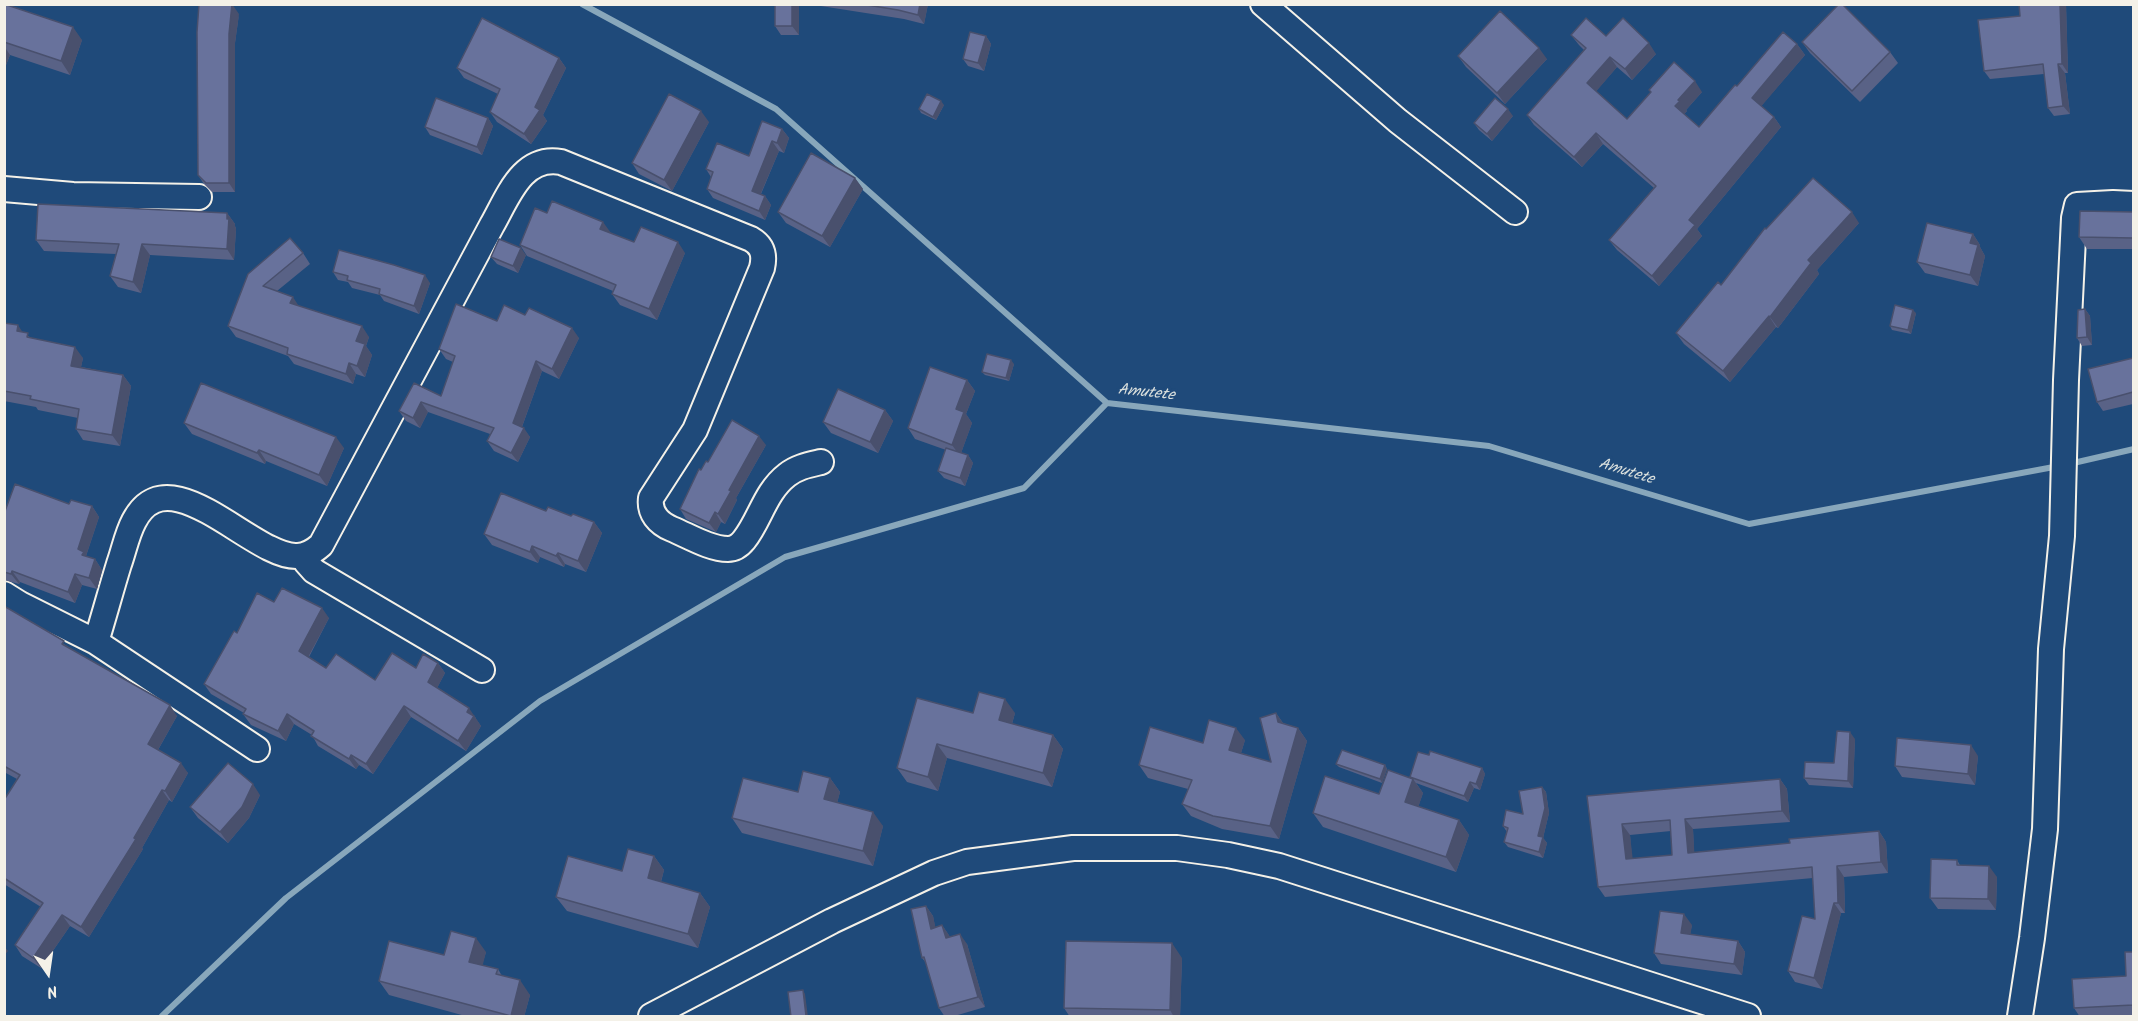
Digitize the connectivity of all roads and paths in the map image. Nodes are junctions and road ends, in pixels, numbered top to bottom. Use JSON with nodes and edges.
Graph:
{"nodes":[{"id":1,"x":1263,"y":4,"type":"edge"},
{"id":2,"x":4,"y":189,"type":"edge"},
{"id":3,"x":199,"y":197,"type":"dead end"},
{"id":4,"x":2133,"y":204,"type":"edge"},
{"id":5,"x":1515,"y":212,"type":"dead end"},
{"id":6,"x":821,"y":462,"type":"dead end"},
{"id":7,"x":303,"y":556,"type":"junction"},
{"id":8,"x":4,"y":594,"type":"edge"},
{"id":9,"x":96,"y":642,"type":"junction"},
{"id":10,"x":482,"y":670,"type":"dead end"},
{"id":11,"x":256,"y":749,"type":"dead end"},
{"id":12,"x":651,"y":1017,"type":"edge"},
{"id":13,"x":1748,"y":1017,"type":"edge"},
{"id":14,"x":2020,"y":1017,"type":"edge"}],
"edges":[{"from":1,"to":5,"type":"street"},
{"from":2,"to":3,"type":"street"},
{"from":4,"to":14,"type":"street"},
{"from":6,"to":7,"type":"street"},
{"from":7,"to":9,"type":"street"},
{"from":7,"to":10,"type":"street"},
{"from":8,"to":9,"type":"street"},
{"from":9,"to":11,"type":"street"},
{"from":12,"to":13,"type":"street"}]}
